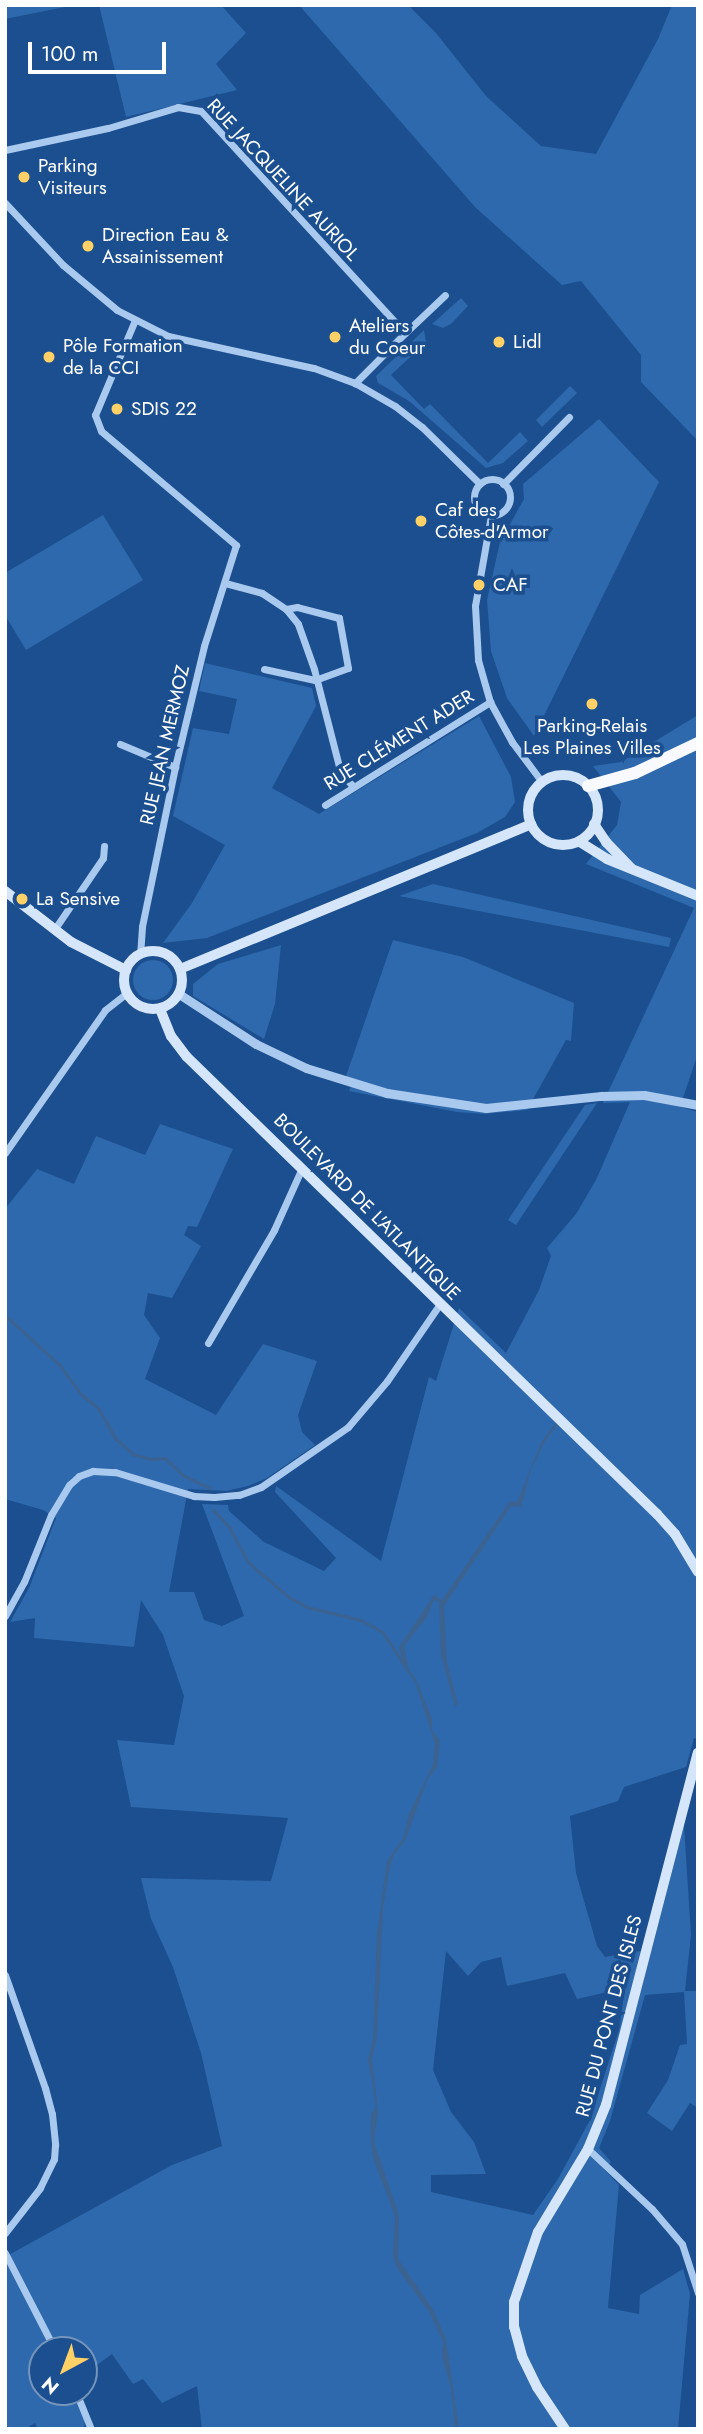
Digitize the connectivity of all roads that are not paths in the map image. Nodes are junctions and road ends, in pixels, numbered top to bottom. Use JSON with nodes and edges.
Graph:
{"nodes":[{"id":1,"x":5,"y":150,"type":"edge"},
{"id":2,"x":5,"y":203,"type":"edge"},
{"id":3,"x":445,"y":295,"type":"dead end"},
{"id":4,"x":135,"y":320,"type":"junction"},
{"id":5,"x":405,"y":333,"type":"junction"},
{"id":6,"x":355,"y":383,"type":"junction"},
{"id":7,"x":569,"y":417,"type":"dead end"},
{"id":8,"x":480,"y":484,"type":"junction"},
{"id":9,"x":503,"y":484,"type":"junction"},
{"id":10,"x":491,"y":515,"type":"junction"},
{"id":11,"x":225,"y":583,"type":"junction"},
{"id":12,"x":286,"y":609,"type":"junction"},
{"id":13,"x":264,"y":669,"type":"dead end"},
{"id":14,"x":316,"y":680,"type":"junction"},
{"id":15,"x":490,"y":702,"type":"junction"},
{"id":16,"x":698,"y":743,"type":"edge"},
{"id":17,"x":120,"y":744,"type":"dead end"},
{"id":18,"x":176,"y":766,"type":"junction"},
{"id":19,"x":542,"y":782,"type":"junction"},
{"id":20,"x":588,"y":786,"type":"junction"},
{"id":21,"x":354,"y":787,"type":"junction"},
{"id":22,"x":325,"y":805,"type":"dead end"},
{"id":23,"x":531,"y":824,"type":"junction"},
{"id":24,"x":594,"y":824,"type":"junction"},
{"id":25,"x":580,"y":842,"type":"junction"},
{"id":26,"x":104,"y":846,"type":"dead end"},
{"id":27,"x":631,"y":869,"type":"junction"},
{"id":28,"x":5,"y":891,"type":"edge"},
{"id":29,"x":698,"y":896,"type":"edge"},
{"id":30,"x":54,"y":930,"type":"junction"},
{"id":31,"x":140,"y":954,"type":"junction"},
{"id":32,"x":180,"y":969,"type":"junction"},
{"id":33,"x":126,"y":970,"type":"junction"},
{"id":34,"x":127,"y":993,"type":"junction"},
{"id":35,"x":179,"y":994,"type":"junction"},
{"id":36,"x":160,"y":1009,"type":"junction"},
{"id":37,"x":698,"y":1105,"type":"edge"},
{"id":38,"x":5,"y":1153,"type":"edge"},
{"id":39,"x":302,"y":1168,"type":"junction"},
{"id":40,"x":440,"y":1304,"type":"junction"},
{"id":41,"x":208,"y":1343,"type":"dead end"},
{"id":42,"x":698,"y":1572,"type":"edge"},
{"id":43,"x":5,"y":1616,"type":"edge"},
{"id":44,"x":698,"y":1754,"type":"edge"},
{"id":45,"x":5,"y":1975,"type":"edge"},
{"id":46,"x":587,"y":2149,"type":"junction"},
{"id":47,"x":5,"y":2233,"type":"edge"},
{"id":48,"x":5,"y":2253,"type":"edge"},
{"id":49,"x":698,"y":2293,"type":"edge"},
{"id":50,"x":48,"y":2336,"type":"edge"},
{"id":51,"x":82,"y":2406,"type":"edge"},
{"id":52,"x":91,"y":2429,"type":"edge"},
{"id":53,"x":565,"y":2429,"type":"edge"}],
"edges":[{"from":1,"to":5,"type":"street","name":"RUE JACQUELINE AURIOL"},
{"from":2,"to":4,"type":"street"},
{"from":3,"to":5,"type":"street"},
{"from":4,"to":6,"type":"street"},
{"from":4,"to":11,"type":"street","name":"RUE JEAN MERMOZ"},
{"from":5,"to":6,"type":"street"},
{"from":6,"to":8,"type":"street"},
{"from":7,"to":9,"type":"street"},
{"from":8,"to":9,"type":"street"},
{"from":8,"to":10,"type":"street"},
{"from":9,"to":10,"type":"street"},
{"from":10,"to":15,"type":"street"},
{"from":11,"to":12,"type":"street"},
{"from":11,"to":18,"type":"street","name":"RUE JEAN MERMOZ"},
{"from":12,"to":14,"type":"street"},
{"from":12,"to":14,"type":"street"},
{"from":13,"to":14,"type":"street"},
{"from":14,"to":21,"type":"street"},
{"from":15,"to":19,"type":"street"},
{"from":15,"to":21,"type":"street","name":"RUE CLÉMENT ADER"},
{"from":16,"to":20,"type":"highway"},
{"from":17,"to":18,"type":"street"},
{"from":18,"to":31,"type":"street","name":"RUE JEAN MERMOZ"},
{"from":19,"to":20,"type":"main road"},
{"from":19,"to":23,"type":"main road"},
{"from":20,"to":24,"type":"main road"},
{"from":21,"to":22,"type":"street","name":"RUE CLÉMENT ADER"},
{"from":23,"to":25,"type":"main road"},
{"from":23,"to":32,"type":"main road"},
{"from":24,"to":25,"type":"main road"},
{"from":24,"to":27,"type":"main road"},
{"from":25,"to":27,"type":"main road"},
{"from":26,"to":30,"type":"street"},
{"from":27,"to":29,"type":"main road"},
{"from":28,"to":30,"type":"main road"},
{"from":30,"to":33,"type":"main road"},
{"from":31,"to":32,"type":"main road"},
{"from":31,"to":33,"type":"main road"},
{"from":32,"to":35,"type":"main road"},
{"from":33,"to":34,"type":"main road"},
{"from":34,"to":36,"type":"main road"},
{"from":34,"to":38,"type":"street"},
{"from":35,"to":36,"type":"main road"},
{"from":35,"to":37,"type":"street"},
{"from":36,"to":39,"type":"main road","name":"BOULEVARD DE L'ATLANTIQUE"},
{"from":39,"to":40,"type":"main road","name":"BOULEVARD DE L'ATLANTIQUE"},
{"from":39,"to":41,"type":"street"},
{"from":40,"to":42,"type":"main road","name":"BOULEVARD DE L'ATLANTIQUE"},
{"from":40,"to":43,"type":"street"},
{"from":44,"to":46,"type":"main road","name":"RUE DU PONT DES ISLES"},
{"from":45,"to":47,"type":"street"},
{"from":46,"to":49,"type":"street"},
{"from":46,"to":53,"type":"main road","name":"RUE DU PONT DES ISLES"},
{"from":48,"to":50,"type":"street"},
{"from":51,"to":52,"type":"street"}]}
